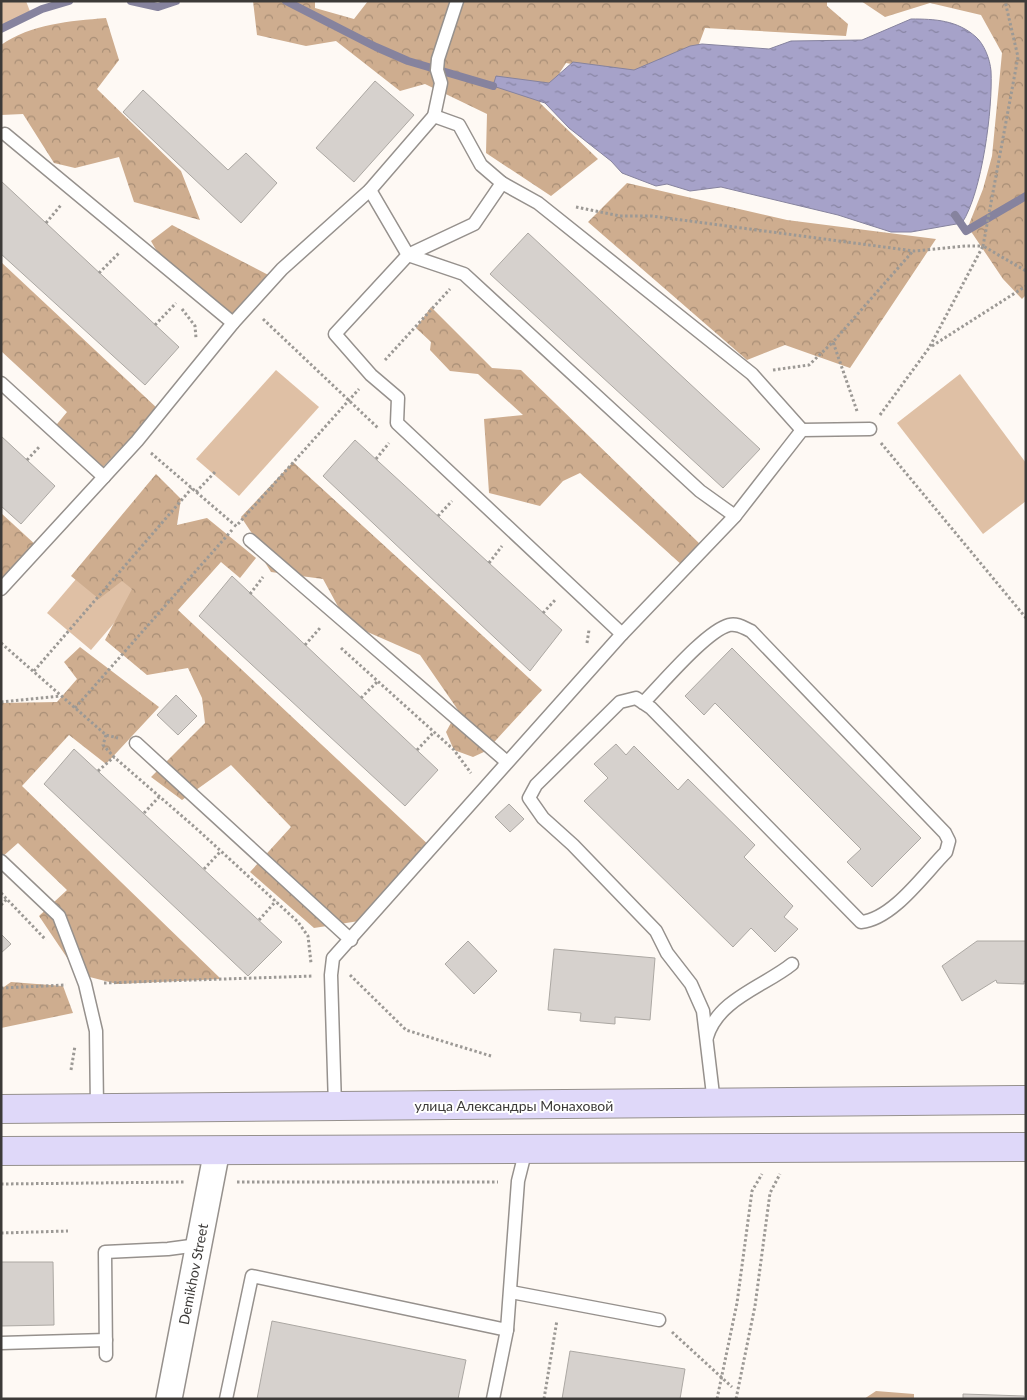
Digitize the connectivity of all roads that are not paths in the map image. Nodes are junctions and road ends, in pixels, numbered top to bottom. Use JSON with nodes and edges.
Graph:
{"nodes":[{"id":1,"x":457,"y":1,"type":"edge"},
{"id":2,"x":434,"y":116,"type":"junction"},
{"id":3,"x":5,"y":134,"type":"dead end"},
{"id":4,"x":502,"y":183,"type":"junction"},
{"id":5,"x":370,"y":190,"type":"junction"},
{"id":6,"x":408,"y":255,"type":"junction"},
{"id":7,"x":233,"y":323,"type":"junction"},
{"id":8,"x":1,"y":383,"type":"edge"},
{"id":9,"x":870,"y":429,"type":"road end"},
{"id":10,"x":802,"y":430,"type":"junction"},
{"id":11,"x":104,"y":477,"type":"junction"},
{"id":12,"x":735,"y":516,"type":"junction"},
{"id":13,"x":245,"y":537,"type":"road end"},
{"id":14,"x":1,"y":589,"type":"edge"},
{"id":15,"x":622,"y":634,"type":"junction"},
{"id":16,"x":643,"y":703,"type":"junction"},
{"id":17,"x":136,"y":743,"type":"road end"},
{"id":18,"x":507,"y":762,"type":"junction"},
{"id":19,"x":1,"y":862,"type":"edge"},
{"id":20,"x":351,"y":940,"type":"junction"},
{"id":21,"x":792,"y":964,"type":"dead end"},
{"id":22,"x":707,"y":1039,"type":"junction"},
{"id":23,"x":1026,"y":1100,"type":"edge"},
{"id":24,"x":714,"y":1103,"type":"junction"},
{"id":25,"x":335,"y":1106,"type":"junction"},
{"id":26,"x":97,"y":1108,"type":"junction"},
{"id":27,"x":1,"y":1109,"type":"edge"},
{"id":28,"x":1026,"y":1147,"type":"edge"},
{"id":29,"x":526,"y":1148,"type":"junction"},
{"id":30,"x":217,"y":1150,"type":"junction"},
{"id":31,"x":1,"y":1151,"type":"edge"},
{"id":32,"x":198,"y":1245,"type":"junction"},
{"id":33,"x":511,"y":1292,"type":"junction"},
{"id":34,"x":659,"y":1320,"type":"road end"},
{"id":35,"x":507,"y":1330,"type":"junction"},
{"id":36,"x":106,"y":1340,"type":"junction"},
{"id":37,"x":1,"y":1343,"type":"edge"},
{"id":38,"x":106,"y":1355,"type":"dead end"},
{"id":39,"x":169,"y":1399,"type":"edge"},
{"id":40,"x":226,"y":1399,"type":"edge"},
{"id":41,"x":493,"y":1399,"type":"edge"}],
"edges":[{"from":1,"to":2,"type":"lane"},
{"from":2,"to":4,"type":"lane"},
{"from":2,"to":5,"type":"lane"},
{"from":3,"to":7,"type":"lane"},
{"from":4,"to":6,"type":"lane"},
{"from":4,"to":10,"type":"lane"},
{"from":5,"to":6,"type":"lane"},
{"from":5,"to":7,"type":"lane"},
{"from":6,"to":12,"type":"lane"},
{"from":6,"to":15,"type":"lane"},
{"from":7,"to":11,"type":"lane"},
{"from":8,"to":11,"type":"lane"},
{"from":9,"to":10,"type":"lane"},
{"from":10,"to":12,"type":"lane"},
{"from":11,"to":14,"type":"lane"},
{"from":12,"to":15,"type":"lane"},
{"from":13,"to":18,"type":"lane"},
{"from":15,"to":18,"type":"lane"},
{"from":16,"to":16,"type":"lane"},
{"from":16,"to":22,"type":"lane"},
{"from":17,"to":20,"type":"lane"},
{"from":18,"to":20,"type":"lane"},
{"from":19,"to":26,"type":"lane"},
{"from":20,"to":25,"type":"lane"},
{"from":21,"to":22,"type":"lane"},
{"from":22,"to":24,"type":"lane"},
{"from":23,"to":24,"type":"main road","name":"улица Александры Монаховой"},
{"from":24,"to":25,"type":"main road","name":"улица Александры Монаховой"},
{"from":25,"to":26,"type":"main road","name":"улица Александры Монаховой"},
{"from":26,"to":27,"type":"main road","name":"улица Александры Монаховой"},
{"from":28,"to":29,"type":"main road"},
{"from":29,"to":30,"type":"main road"},
{"from":29,"to":33,"type":"lane"},
{"from":30,"to":31,"type":"main road"},
{"from":30,"to":32,"type":"street","name":"Demikhov Street"},
{"from":32,"to":36,"type":"lane"},
{"from":32,"to":39,"type":"street","name":"Demikhov Street"},
{"from":33,"to":34,"type":"lane"},
{"from":33,"to":35,"type":"lane"},
{"from":35,"to":40,"type":"lane"},
{"from":35,"to":41,"type":"lane"},
{"from":36,"to":37,"type":"lane"},
{"from":36,"to":38,"type":"lane"}]}
